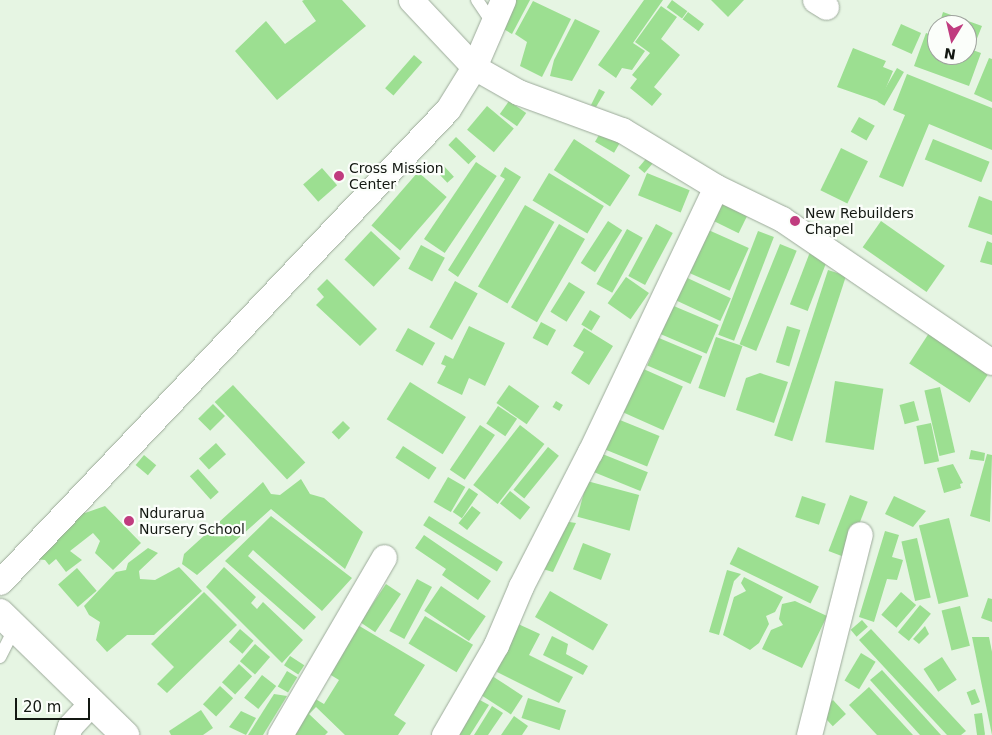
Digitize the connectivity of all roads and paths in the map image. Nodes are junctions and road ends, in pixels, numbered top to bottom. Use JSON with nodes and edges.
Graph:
{"nodes":[{"id":1,"x":412,"y":0,"type":"edge"},
{"id":2,"x":477,"y":0,"type":"edge"},
{"id":3,"x":504,"y":0,"type":"edge"},
{"id":4,"x":491,"y":21,"type":"junction"},
{"id":5,"x":474,"y":67,"type":"junction"},
{"id":6,"x":716,"y":187,"type":"junction"},
{"id":7,"x":992,"y":362,"type":"edge"},
{"id":8,"x":860,"y":534,"type":"dead end"},
{"id":9,"x":384,"y":557,"type":"dead end"},
{"id":10,"x":0,"y":582,"type":"edge"},
{"id":11,"x":8,"y":621,"type":"edge"},
{"id":12,"x":0,"y":657,"type":"edge"},
{"id":13,"x":92,"y":702,"type":"junction"},
{"id":14,"x":814,"y":732,"type":"edge"},
{"id":15,"x":67,"y":735,"type":"edge"},
{"id":16,"x":125,"y":735,"type":"edge"},
{"id":17,"x":280,"y":735,"type":"edge"},
{"id":18,"x":444,"y":735,"type":"edge"}],
"edges":[{"from":1,"to":5,"type":"street"},
{"from":2,"to":4,"type":"lane"},
{"from":3,"to":4,"type":"street"},
{"from":4,"to":5,"type":"street"},
{"from":5,"to":6,"type":"street"},
{"from":5,"to":10,"type":"street"},
{"from":6,"to":7,"type":"street"},
{"from":6,"to":18,"type":"street"},
{"from":8,"to":14,"type":"street"},
{"from":9,"to":17,"type":"street"},
{"from":11,"to":12,"type":"lane"},
{"from":11,"to":13,"type":"main road"},
{"from":13,"to":15,"type":"street"},
{"from":13,"to":16,"type":"main road"}]}
